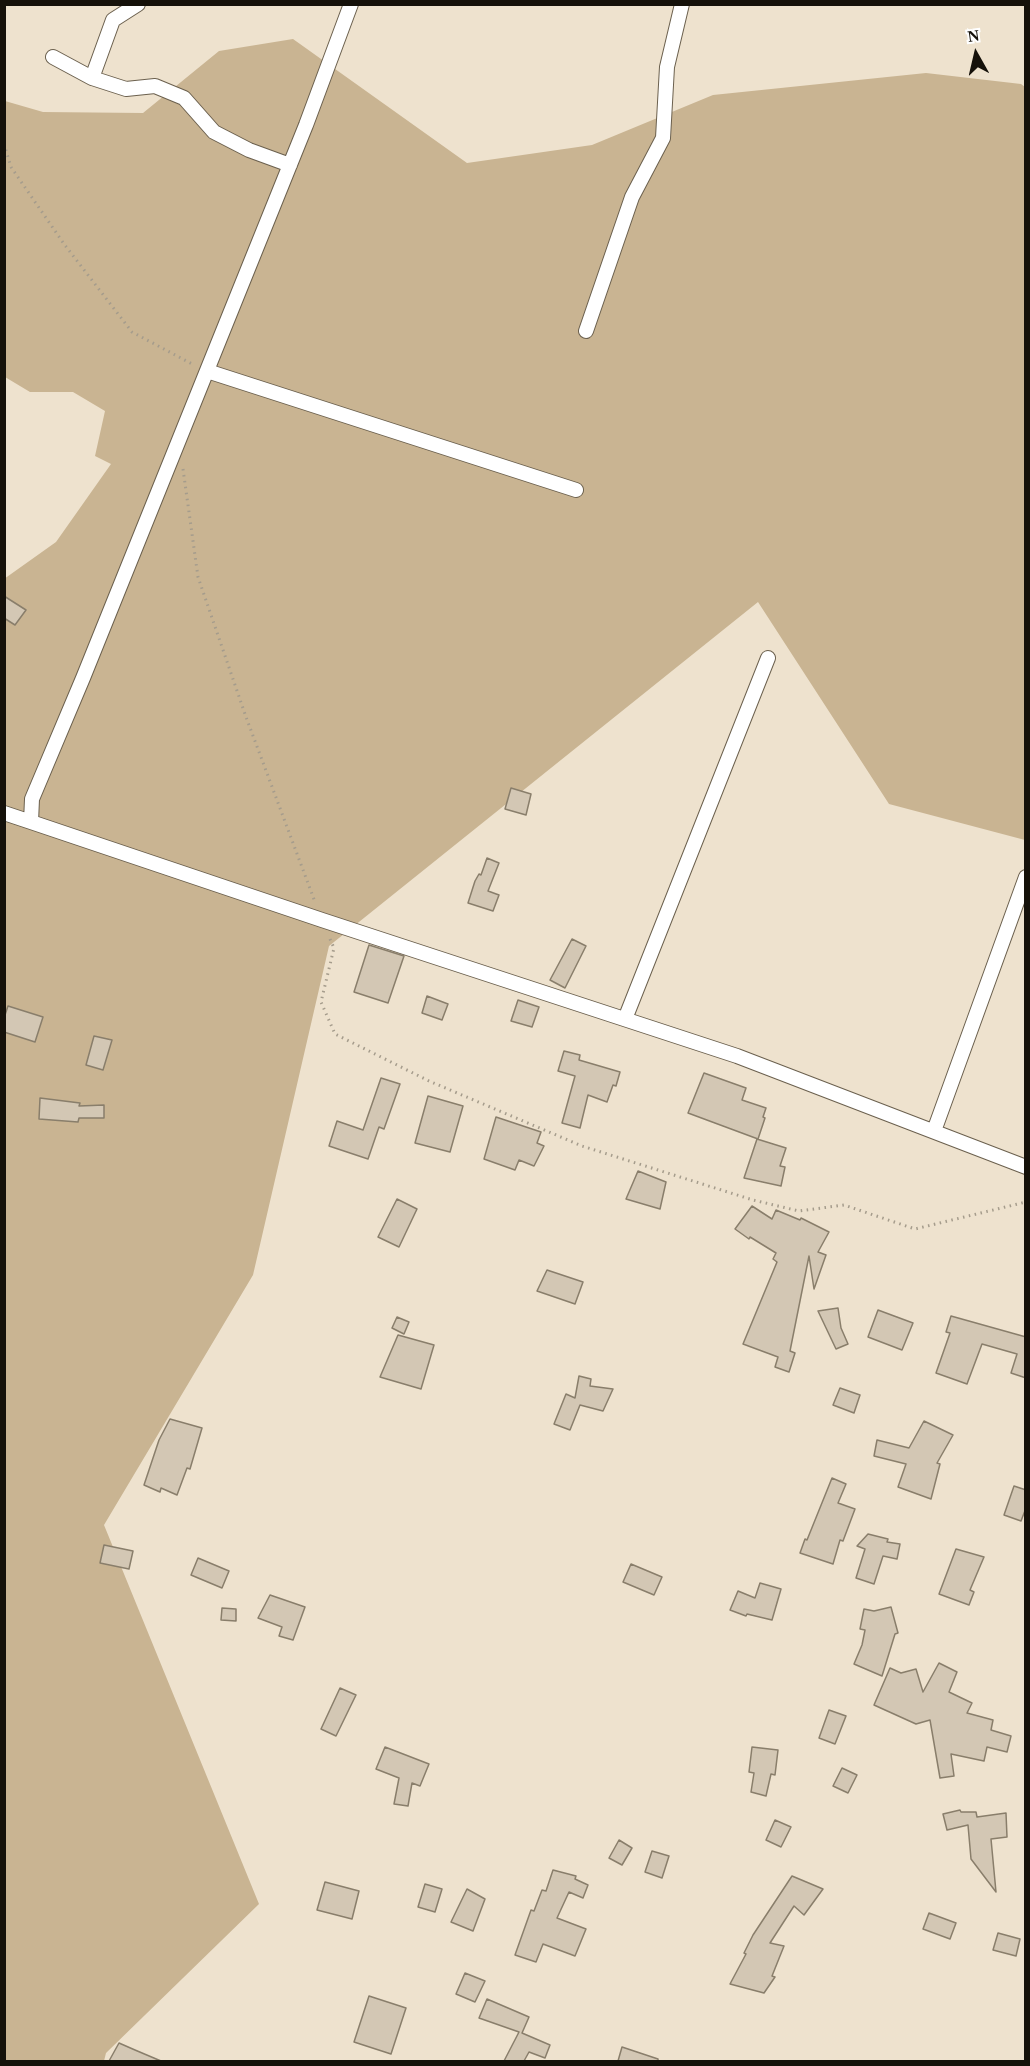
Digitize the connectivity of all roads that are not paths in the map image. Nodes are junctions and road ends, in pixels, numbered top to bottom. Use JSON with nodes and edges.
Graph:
{"nodes":[{"id":1,"x":138,"y":4,"type":"edge"},
{"id":2,"x":351,"y":4,"type":"edge"},
{"id":3,"x":682,"y":4,"type":"edge"},
{"id":4,"x":53,"y":57,"type":"dead end"},
{"id":5,"x":92,"y":78,"type":"junction"},
{"id":6,"x":290,"y":165,"type":"junction"},
{"id":7,"x":586,"y":331,"type":"dead end"},
{"id":8,"x":207,"y":370,"type":"junction"},
{"id":9,"x":576,"y":490,"type":"dead end"},
{"id":10,"x":768,"y":658,"type":"dead end"},
{"id":11,"x":4,"y":813,"type":"edge"},
{"id":12,"x":31,"y":822,"type":"junction"},
{"id":13,"x":1026,"y":877,"type":"edge"},
{"id":14,"x":625,"y":1019,"type":"junction"},
{"id":15,"x":934,"y":1131,"type":"junction"},
{"id":16,"x":1026,"y":1167,"type":"edge"}],
"edges":[{"from":1,"to":5,"type":"street"},
{"from":2,"to":6,"type":"street"},
{"from":3,"to":7,"type":"street"},
{"from":4,"to":5,"type":"street"},
{"from":5,"to":6,"type":"street"},
{"from":6,"to":8,"type":"street"},
{"from":8,"to":9,"type":"street"},
{"from":8,"to":12,"type":"street"},
{"from":10,"to":14,"type":"street"},
{"from":11,"to":12,"type":"street"},
{"from":12,"to":14,"type":"street"},
{"from":13,"to":15,"type":"street"},
{"from":14,"to":15,"type":"street"},
{"from":15,"to":16,"type":"street"}]}
